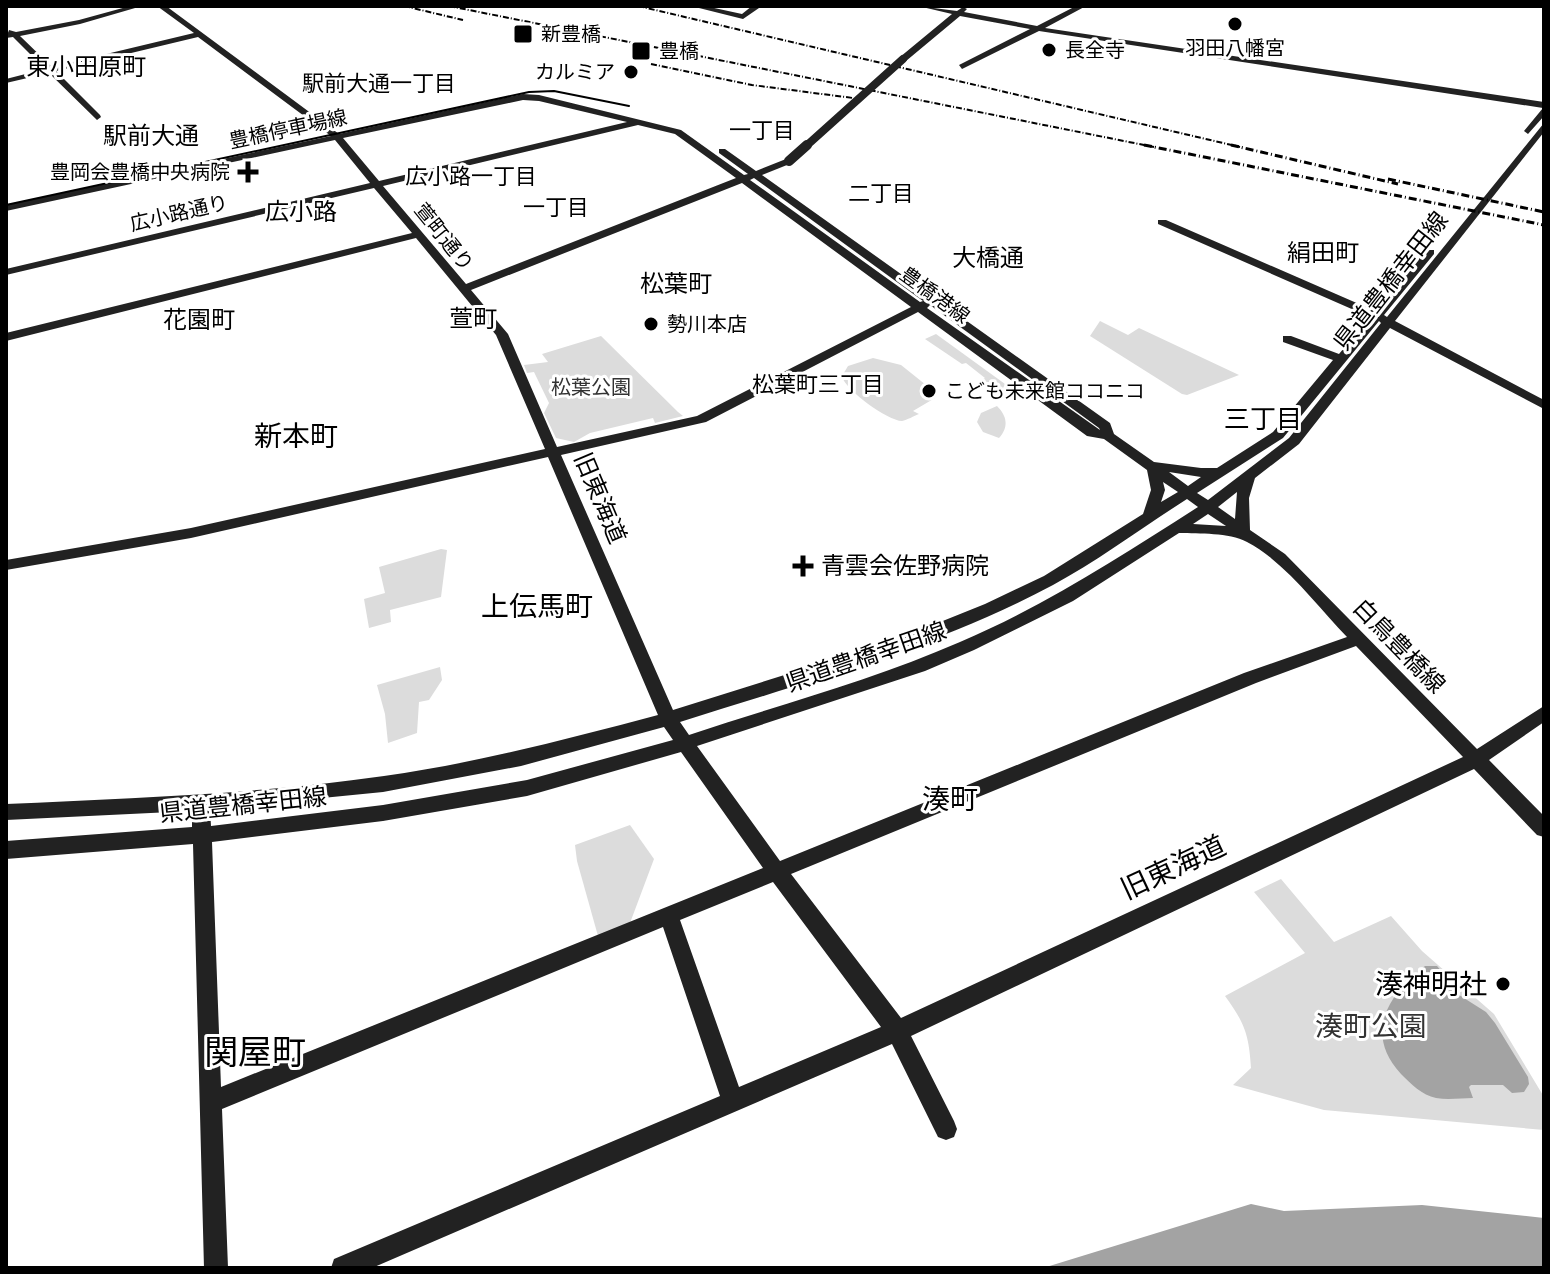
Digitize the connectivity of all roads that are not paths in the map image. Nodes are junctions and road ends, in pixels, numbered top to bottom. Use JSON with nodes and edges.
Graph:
{"nodes":[{"id":1,"x":129,"y":6,"type":"edge"},
{"id":2,"x":138,"y":6,"type":"edge"},
{"id":3,"x":161,"y":6,"type":"edge"},
{"id":4,"x":695,"y":6,"type":"edge"},
{"id":5,"x":746,"y":6,"type":"edge"},
{"id":6,"x":922,"y":6,"type":"edge"},
{"id":7,"x":940,"y":6,"type":"edge"},
{"id":8,"x":1082,"y":6,"type":"edge"},
{"id":9,"x":962,"y":10,"type":"edge"},
{"id":10,"x":1041,"y":29,"type":"junction"},
{"id":11,"x":9,"y":34,"type":"edge"},
{"id":12,"x":201,"y":34,"type":"junction"},
{"id":13,"x":962,"y":67,"type":"dead end"},
{"id":14,"x":49,"y":71,"type":"junction"},
{"id":15,"x":6,"y":81,"type":"edge"},
{"id":16,"x":522,"y":90,"type":"junction"},
{"id":17,"x":531,"y":97,"type":"junction"},
{"id":18,"x":1544,"y":105,"type":"edge"},
{"id":19,"x":97,"y":117,"type":"dead end"},
{"id":20,"x":640,"y":121,"type":"junction"},
{"id":21,"x":1544,"y":126,"type":"edge"},
{"id":22,"x":335,"y":133,"type":"junction"},
{"id":23,"x":755,"y":175,"type":"junction"},
{"id":24,"x":742,"y":179,"type":"junction"},
{"id":25,"x":377,"y":185,"type":"junction"},
{"id":26,"x":6,"y":199,"type":"edge"},
{"id":27,"x":6,"y":208,"type":"edge"},
{"id":28,"x":1162,"y":222,"type":"dead end"},
{"id":29,"x":419,"y":234,"type":"junction"},
{"id":30,"x":6,"y":272,"type":"edge"},
{"id":31,"x":462,"y":289,"type":"junction"},
{"id":32,"x":924,"y":304,"type":"junction"},
{"id":33,"x":1383,"y":319,"type":"junction"},
{"id":34,"x":6,"y":337,"type":"edge"},
{"id":35,"x":1287,"y":339,"type":"dead end"},
{"id":36,"x":1341,"y":359,"type":"junction"},
{"id":37,"x":1544,"y":405,"type":"edge"},
{"id":38,"x":552,"y":453,"type":"junction"},
{"id":39,"x":1150,"y":465,"type":"junction"},
{"id":40,"x":1221,"y":472,"type":"junction"},
{"id":41,"x":1248,"y":479,"type":"junction"},
{"id":42,"x":1189,"y":492,"type":"junction"},
{"id":43,"x":1210,"y":506,"type":"junction"},
{"id":44,"x":1149,"y":517,"type":"junction"},
{"id":45,"x":1178,"y":528,"type":"junction"},
{"id":46,"x":1248,"y":533,"type":"junction"},
{"id":47,"x":6,"y":565,"type":"edge"},
{"id":48,"x":1359,"y":639,"type":"junction"},
{"id":49,"x":1544,"y":713,"type":"edge"},
{"id":50,"x":668,"y":719,"type":"junction"},
{"id":51,"x":683,"y":744,"type":"junction"},
{"id":52,"x":1475,"y":760,"type":"junction"},
{"id":53,"x":201,"y":802,"type":"junction"},
{"id":54,"x":6,"y":812,"type":"edge"},
{"id":55,"x":1544,"y":829,"type":"edge"},
{"id":56,"x":203,"y":835,"type":"junction"},
{"id":57,"x":6,"y":850,"type":"edge"},
{"id":58,"x":776,"y":872,"type":"junction"},
{"id":59,"x":669,"y":917,"type":"junction"},
{"id":60,"x":897,"y":1031,"type":"junction"},
{"id":61,"x":211,"y":1102,"type":"junction"},
{"id":62,"x":733,"y":1102,"type":"junction"},
{"id":63,"x":946,"y":1129,"type":"dead end"},
{"id":64,"x":216,"y":1268,"type":"edge"},
{"id":65,"x":343,"y":1268,"type":"edge"}],
"edges":[{"from":1,"to":11,"type":"street"},
{"from":2,"to":11,"type":"street"},
{"from":3,"to":12,"type":"street","name":"萱町通り"},
{"from":4,"to":5,"type":"street"},
{"from":6,"to":9,"type":"street"},
{"from":7,"to":9,"type":"street"},
{"from":8,"to":10,"type":"street"},
{"from":9,"to":10,"type":"street"},
{"from":9,"to":23,"type":"street","bridge":true},
{"from":10,"to":13,"type":"street"},
{"from":10,"to":18,"type":"street"},
{"from":11,"to":14,"type":"street"},
{"from":12,"to":14,"type":"street"},
{"from":12,"to":22,"type":"street","name":"萱町通り"},
{"from":14,"to":15,"type":"street"},
{"from":14,"to":19,"type":"street"},
{"from":16,"to":17,"type":"street"},
{"from":16,"to":22,"type":"street","name":"豊橋停車場線"},
{"from":16,"to":23,"type":"street","name":"豊橋港線"},
{"from":17,"to":20,"type":"street","name":"豊橋港線"},
{"from":17,"to":22,"type":"street","name":"豊橋停車場線"},
{"from":18,"to":33,"type":"street","name":"県道豊橋幸田線"},
{"from":20,"to":24,"type":"street","name":"豊橋港線"},
{"from":20,"to":25,"type":"street","name":"広小路通り"},
{"from":21,"to":33,"type":"street","name":"県道豊橋幸田線"},
{"from":22,"to":25,"type":"street","name":"萱町通り"},
{"from":22,"to":26,"type":"street","name":"豊橋停車場線"},
{"from":22,"to":27,"type":"street","name":"豊橋停車場線"},
{"from":23,"to":24,"type":"street"},
{"from":23,"to":32,"type":"street","name":"豊橋港線"},
{"from":24,"to":31,"type":"street"},
{"from":24,"to":32,"type":"street","name":"豊橋港線"},
{"from":25,"to":29,"type":"street","name":"萱町通り"},
{"from":25,"to":30,"type":"street","name":"広小路通り"},
{"from":28,"to":33,"type":"street"},
{"from":29,"to":31,"type":"street","name":"萱町通り"},
{"from":29,"to":34,"type":"street"},
{"from":31,"to":38,"type":"street","name":"萱町通り"},
{"from":32,"to":38,"type":"street"},
{"from":32,"to":39,"type":"street","name":"豊橋港線"},
{"from":33,"to":36,"type":"street","name":"県道豊橋幸田線"},
{"from":33,"to":37,"type":"street"},
{"from":33,"to":41,"type":"street","name":"県道豊橋幸田線"},
{"from":35,"to":36,"type":"street"},
{"from":36,"to":40,"type":"street","name":"県道豊橋幸田線"},
{"from":38,"to":47,"type":"street","name":"旧東海道"},
{"from":38,"to":50,"type":"street","name":"旧東海道"},
{"from":39,"to":40,"type":"street"},
{"from":39,"to":42,"type":"street","name":"豊橋港線"},
{"from":39,"to":44,"type":"street"},
{"from":40,"to":42,"type":"street","name":"県道豊橋幸田線"},
{"from":41,"to":43,"type":"street","name":"県道豊橋幸田線"},
{"from":41,"to":46,"type":"street"},
{"from":42,"to":43,"type":"street","name":"豊橋港線"},
{"from":42,"to":44,"type":"street","name":"県道豊橋幸田線"},
{"from":43,"to":45,"type":"street","name":"県道豊橋幸田線"},
{"from":43,"to":46,"type":"street","name":"白鳥豊橋線"},
{"from":44,"to":50,"type":"street","name":"県道豊橋幸田線"},
{"from":45,"to":46,"type":"street"},
{"from":45,"to":51,"type":"street","name":"県道豊橋幸田線"},
{"from":46,"to":48,"type":"street","name":"白鳥豊橋線"},
{"from":48,"to":52,"type":"street","name":"白鳥豊橋線"},
{"from":48,"to":58,"type":"street"},
{"from":49,"to":52,"type":"street","name":"旧東海道"},
{"from":50,"to":51,"type":"street","name":"旧東海道"},
{"from":50,"to":53,"type":"street","name":"県道豊橋幸田線"},
{"from":51,"to":56,"type":"street","name":"県道豊橋幸田線"},
{"from":51,"to":58,"type":"street","name":"旧東海道"},
{"from":52,"to":55,"type":"street","name":"白鳥豊橋線"},
{"from":52,"to":60,"type":"street","name":"旧東海道"},
{"from":53,"to":54,"type":"street","name":"県道豊橋幸田線"},
{"from":53,"to":56,"type":"street"},
{"from":56,"to":57,"type":"street","name":"県道豊橋幸田線"},
{"from":56,"to":61,"type":"street"},
{"from":58,"to":59,"type":"street"},
{"from":58,"to":60,"type":"street","name":"旧東海道"},
{"from":59,"to":61,"type":"street"},
{"from":59,"to":62,"type":"street"},
{"from":60,"to":62,"type":"street"},
{"from":60,"to":63,"type":"street","name":"旧東海道"},
{"from":61,"to":64,"type":"street"},
{"from":62,"to":65,"type":"street"}]}
